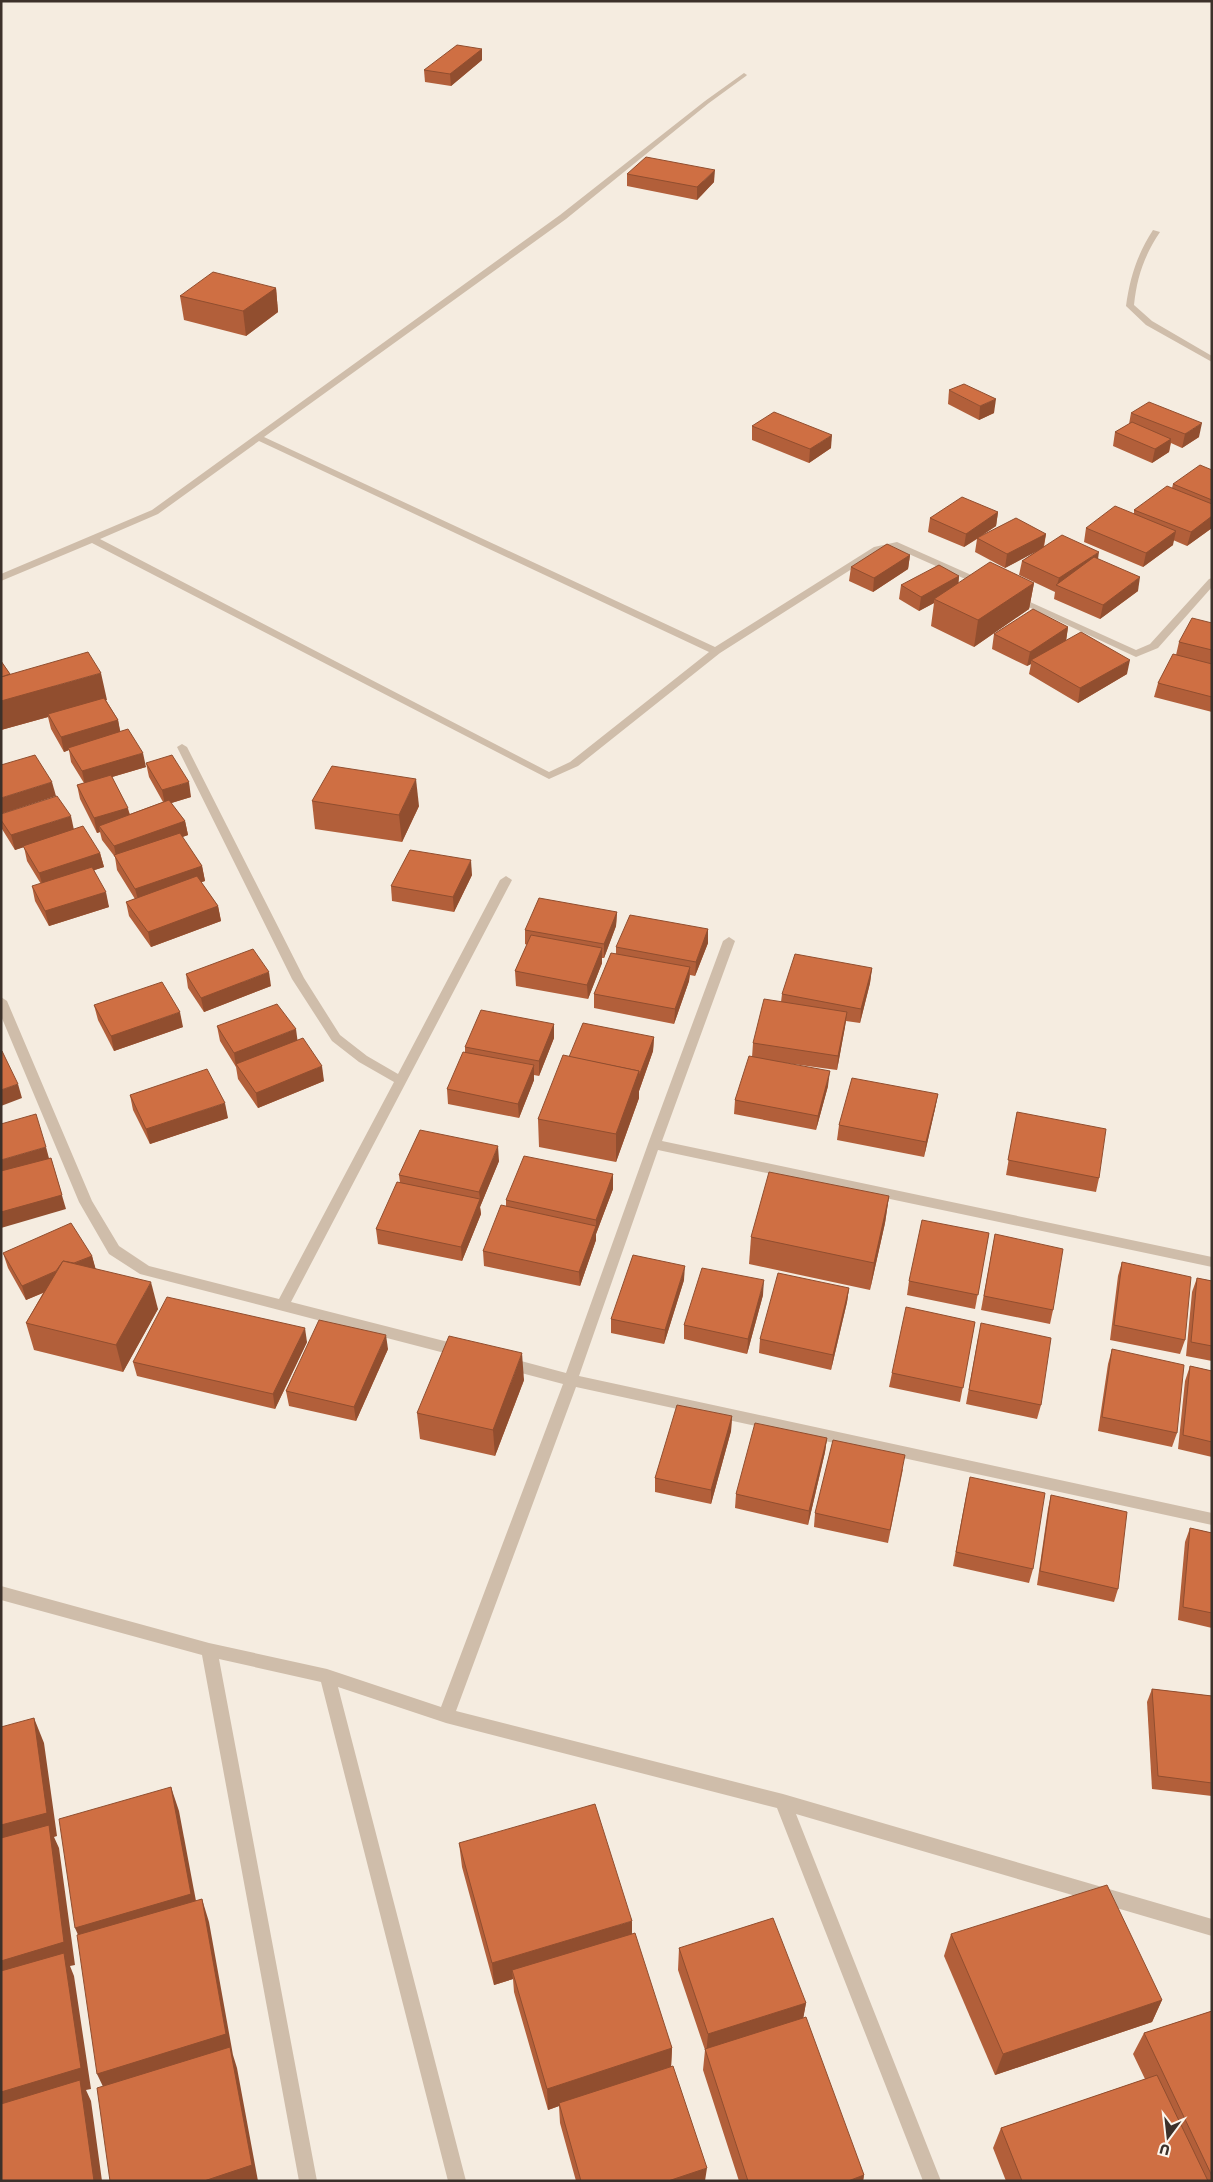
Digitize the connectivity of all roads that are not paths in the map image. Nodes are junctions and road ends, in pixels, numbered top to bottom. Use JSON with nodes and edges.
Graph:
{"nodes":[{"id":1,"x":744,"y":75,"type":"dead end"},
{"id":2,"x":1156,"y":232,"type":"dead end"},
{"id":3,"x":1212,"y":360,"type":"edge"},
{"id":4,"x":257,"y":437,"type":"junction"},
{"id":5,"x":92,"y":539,"type":"junction"},
{"id":6,"x":1,"y":578,"type":"edge"},
{"id":7,"x":1212,"y":581,"type":"edge"},
{"id":8,"x":993,"y":588,"type":"edge"},
{"id":9,"x":1011,"y":596,"type":"edge"},
{"id":10,"x":716,"y":651,"type":"junction"},
{"id":11,"x":182,"y":747,"type":"dead end"},
{"id":12,"x":506,"y":880,"type":"dead end"},
{"id":13,"x":729,"y":941,"type":"dead end"},
{"id":14,"x":1,"y":1001,"type":"edge"},
{"id":15,"x":401,"y":1080,"type":"junction"},
{"id":16,"x":654,"y":1144,"type":"junction"},
{"id":17,"x":1212,"y":1262,"type":"edge"},
{"id":18,"x":283,"y":1305,"type":"junction"},
{"id":19,"x":475,"y":1355,"type":"edge"},
{"id":20,"x":494,"y":1360,"type":"edge"},
{"id":21,"x":571,"y":1380,"type":"junction"},
{"id":22,"x":1212,"y":1519,"type":"edge"},
{"id":23,"x":1,"y":1593,"type":"edge"},
{"id":24,"x":209,"y":1650,"type":"junction"},
{"id":25,"x":326,"y":1676,"type":"junction"},
{"id":26,"x":446,"y":1716,"type":"junction"},
{"id":27,"x":784,"y":1802,"type":"junction"},
{"id":28,"x":1212,"y":1928,"type":"edge"},
{"id":29,"x":308,"y":2181,"type":"edge"},
{"id":30,"x":458,"y":2181,"type":"edge"},
{"id":31,"x":932,"y":2181,"type":"edge"}],
"edges":[{"from":1,"to":4,"type":"street"},
{"from":2,"to":3,"type":"street"},
{"from":4,"to":5,"type":"street"},
{"from":4,"to":10,"type":"street"},
{"from":5,"to":6,"type":"street"},
{"from":5,"to":10,"type":"street"},
{"from":7,"to":9,"type":"street"},
{"from":8,"to":10,"type":"street"},
{"from":11,"to":15,"type":"street"},
{"from":12,"to":15,"type":"street"},
{"from":13,"to":16,"type":"street"},
{"from":14,"to":18,"type":"street"},
{"from":15,"to":18,"type":"street"},
{"from":16,"to":17,"type":"street"},
{"from":16,"to":21,"type":"street"},
{"from":18,"to":19,"type":"street"},
{"from":20,"to":21,"type":"street"},
{"from":21,"to":22,"type":"street"},
{"from":21,"to":26,"type":"street"},
{"from":23,"to":24,"type":"street"},
{"from":24,"to":25,"type":"street"},
{"from":24,"to":29,"type":"street"},
{"from":25,"to":26,"type":"street"},
{"from":25,"to":30,"type":"street"},
{"from":26,"to":27,"type":"street"},
{"from":27,"to":28,"type":"street"},
{"from":27,"to":31,"type":"street"}]}
